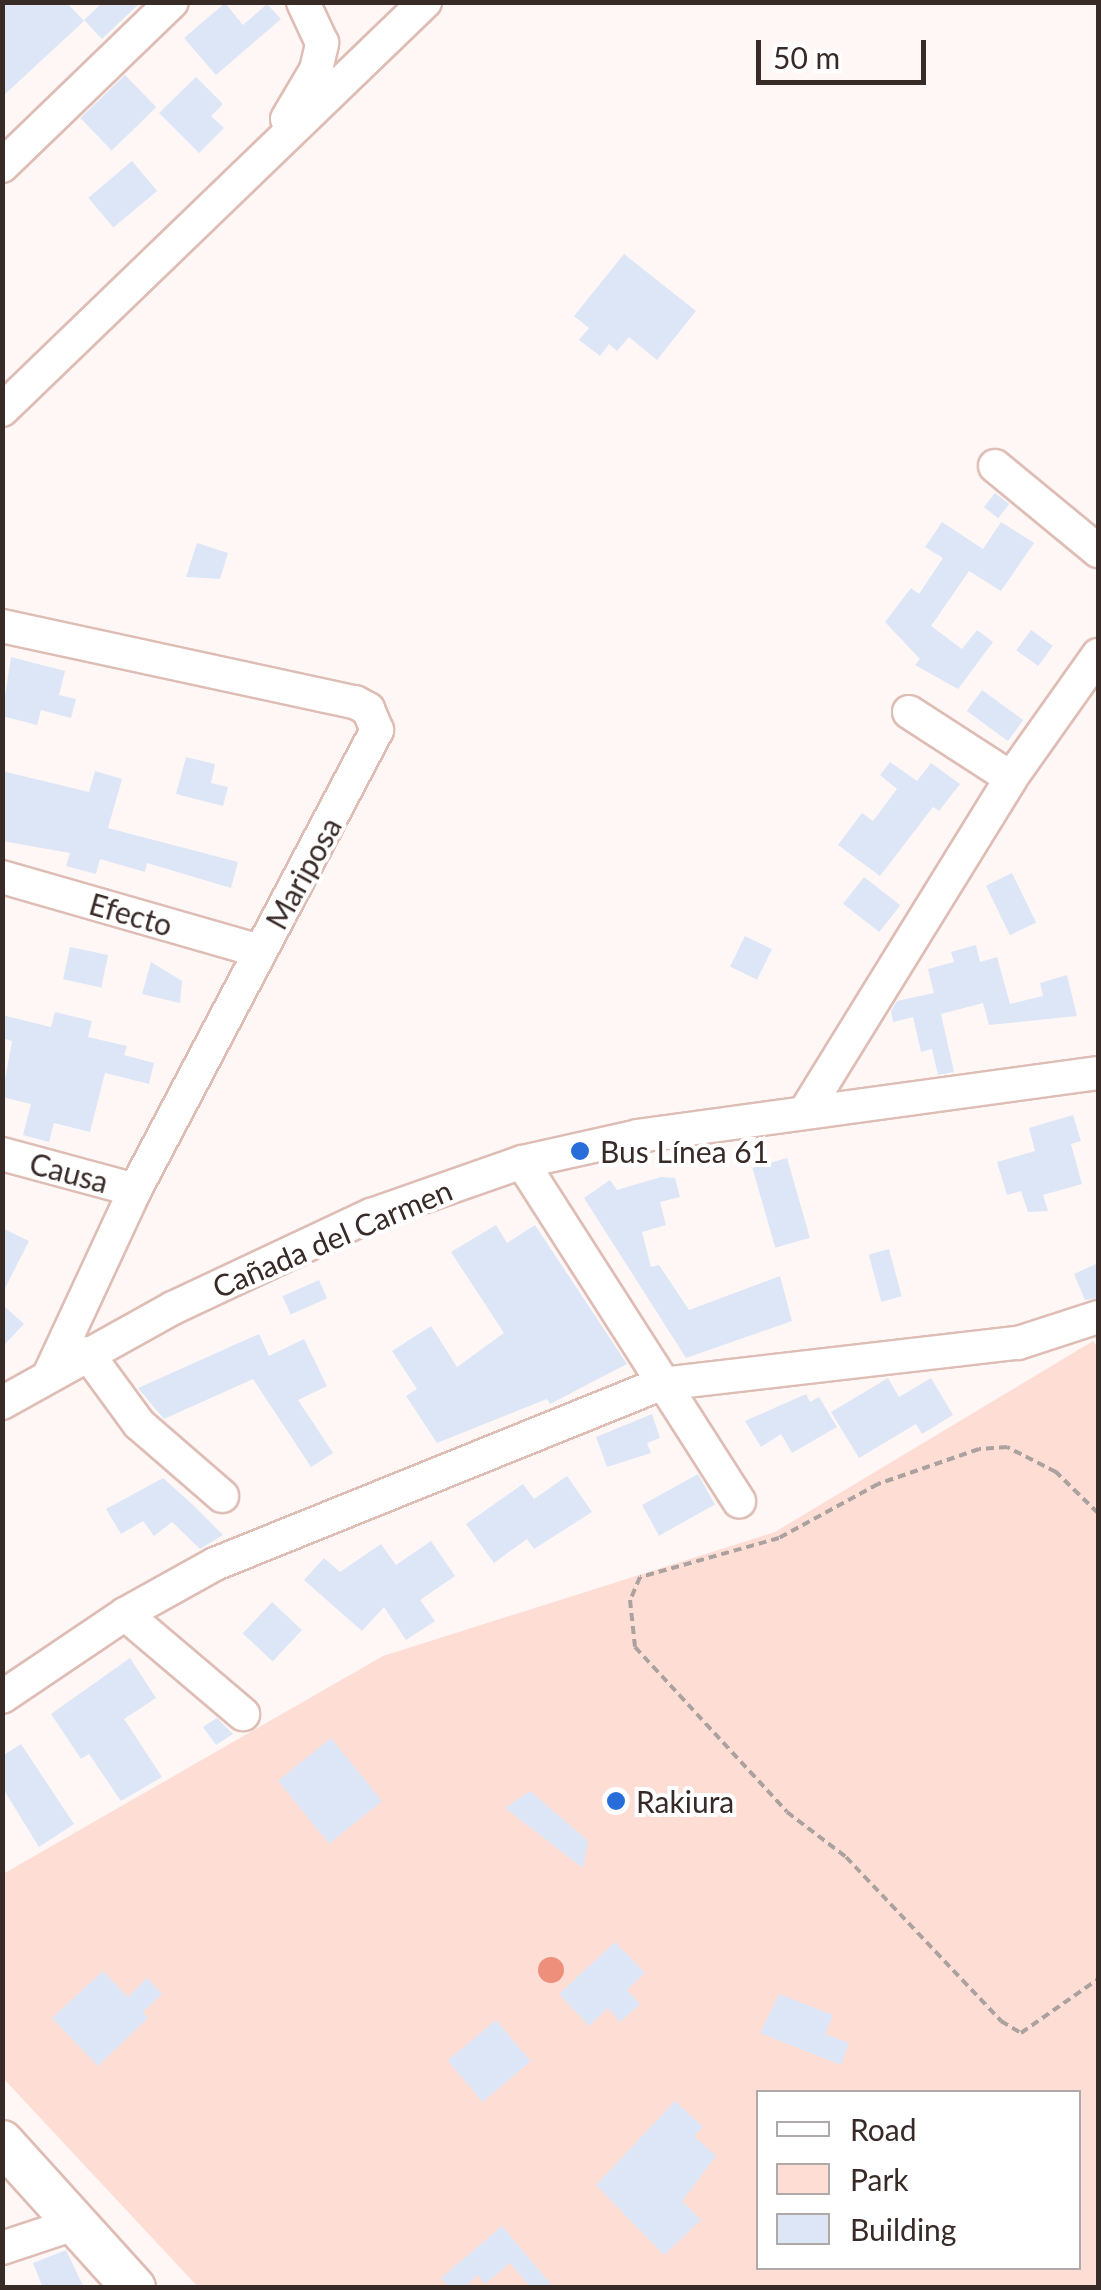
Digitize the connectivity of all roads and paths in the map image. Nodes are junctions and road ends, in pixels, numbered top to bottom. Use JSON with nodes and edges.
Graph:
{"nodes":[{"id":1,"x":172,"y":2,"type":"edge"},
{"id":2,"x":303,"y":2,"type":"edge"},
{"id":3,"x":425,"y":2,"type":"edge"},
{"id":4,"x":287,"y":133,"type":"junction"},
{"id":5,"x":2,"y":166,"type":"edge"},
{"id":6,"x":2,"y":410,"type":"edge"},
{"id":7,"x":995,"y":466,"type":"dead end"},
{"id":8,"x":1098,"y":551,"type":"edge"},
{"id":9,"x":2,"y":626,"type":"edge"},
{"id":10,"x":1098,"y":655,"type":"edge"},
{"id":11,"x":909,"y":712,"type":"dead end"},
{"id":12,"x":1011,"y":778,"type":"junction"},
{"id":13,"x":2,"y":877,"type":"edge"},
{"id":14,"x":260,"y":951,"type":"junction"},
{"id":15,"x":1098,"y":1073,"type":"edge"},
{"id":16,"x":806,"y":1112,"type":"junction"},
{"id":17,"x":2,"y":1154,"type":"edge"},
{"id":18,"x":522,"y":1162,"type":"junction"},
{"id":19,"x":135,"y":1190,"type":"junction"},
{"id":20,"x":1098,"y":1317,"type":"edge"},
{"id":21,"x":87,"y":1353,"type":"junction"},
{"id":22,"x":50,"y":1374,"type":"junction"},
{"id":23,"x":660,"y":1384,"type":"junction"},
{"id":24,"x":2,"y":1403,"type":"edge"},
{"id":25,"x":222,"y":1496,"type":"dead end"},
{"id":26,"x":739,"y":1502,"type":"dead end"},
{"id":27,"x":1098,"y":1513,"type":"edge"},
{"id":28,"x":125,"y":1614,"type":"junction"},
{"id":29,"x":2,"y":1697,"type":"edge"},
{"id":30,"x":243,"y":1714,"type":"dead end"},
{"id":31,"x":1098,"y":1979,"type":"edge"},
{"id":32,"x":2,"y":2142,"type":"edge"},
{"id":33,"x":77,"y":2224,"type":"junction"},
{"id":34,"x":2,"y":2248,"type":"edge"},
{"id":35,"x":134,"y":2288,"type":"edge"}],
"edges":[{"from":1,"to":5,"type":"street"},
{"from":2,"to":4,"type":"street"},
{"from":3,"to":4,"type":"street"},
{"from":4,"to":6,"type":"street"},
{"from":7,"to":8,"type":"street"},
{"from":9,"to":14,"type":"street","name":"Mariposa"},
{"from":10,"to":12,"type":"street"},
{"from":11,"to":12,"type":"street"},
{"from":12,"to":16,"type":"street"},
{"from":13,"to":14,"type":"street","name":"Efecto"},
{"from":14,"to":19,"type":"street","name":"Mariposa"},
{"from":15,"to":16,"type":"street","name":"Cañada del Carmen"},
{"from":16,"to":18,"type":"street","name":"Cañada del Carmen"},
{"from":17,"to":19,"type":"street","name":"Causa"},
{"from":18,"to":21,"type":"street","name":"Cañada del Carmen"},
{"from":18,"to":23,"type":"street"},
{"from":19,"to":22,"type":"street","name":"Mariposa"},
{"from":20,"to":23,"type":"street"},
{"from":21,"to":22,"type":"street","name":"Cañada del Carmen"},
{"from":21,"to":25,"type":"street"},
{"from":22,"to":24,"type":"street","name":"Cañada del Carmen"},
{"from":23,"to":26,"type":"street"},
{"from":23,"to":28,"type":"street"},
{"from":27,"to":31,"type":"path"},
{"from":28,"to":29,"type":"street"},
{"from":28,"to":30,"type":"street"},
{"from":32,"to":33,"type":"main road"},
{"from":33,"to":34,"type":"street"},
{"from":33,"to":35,"type":"main road"}]}
